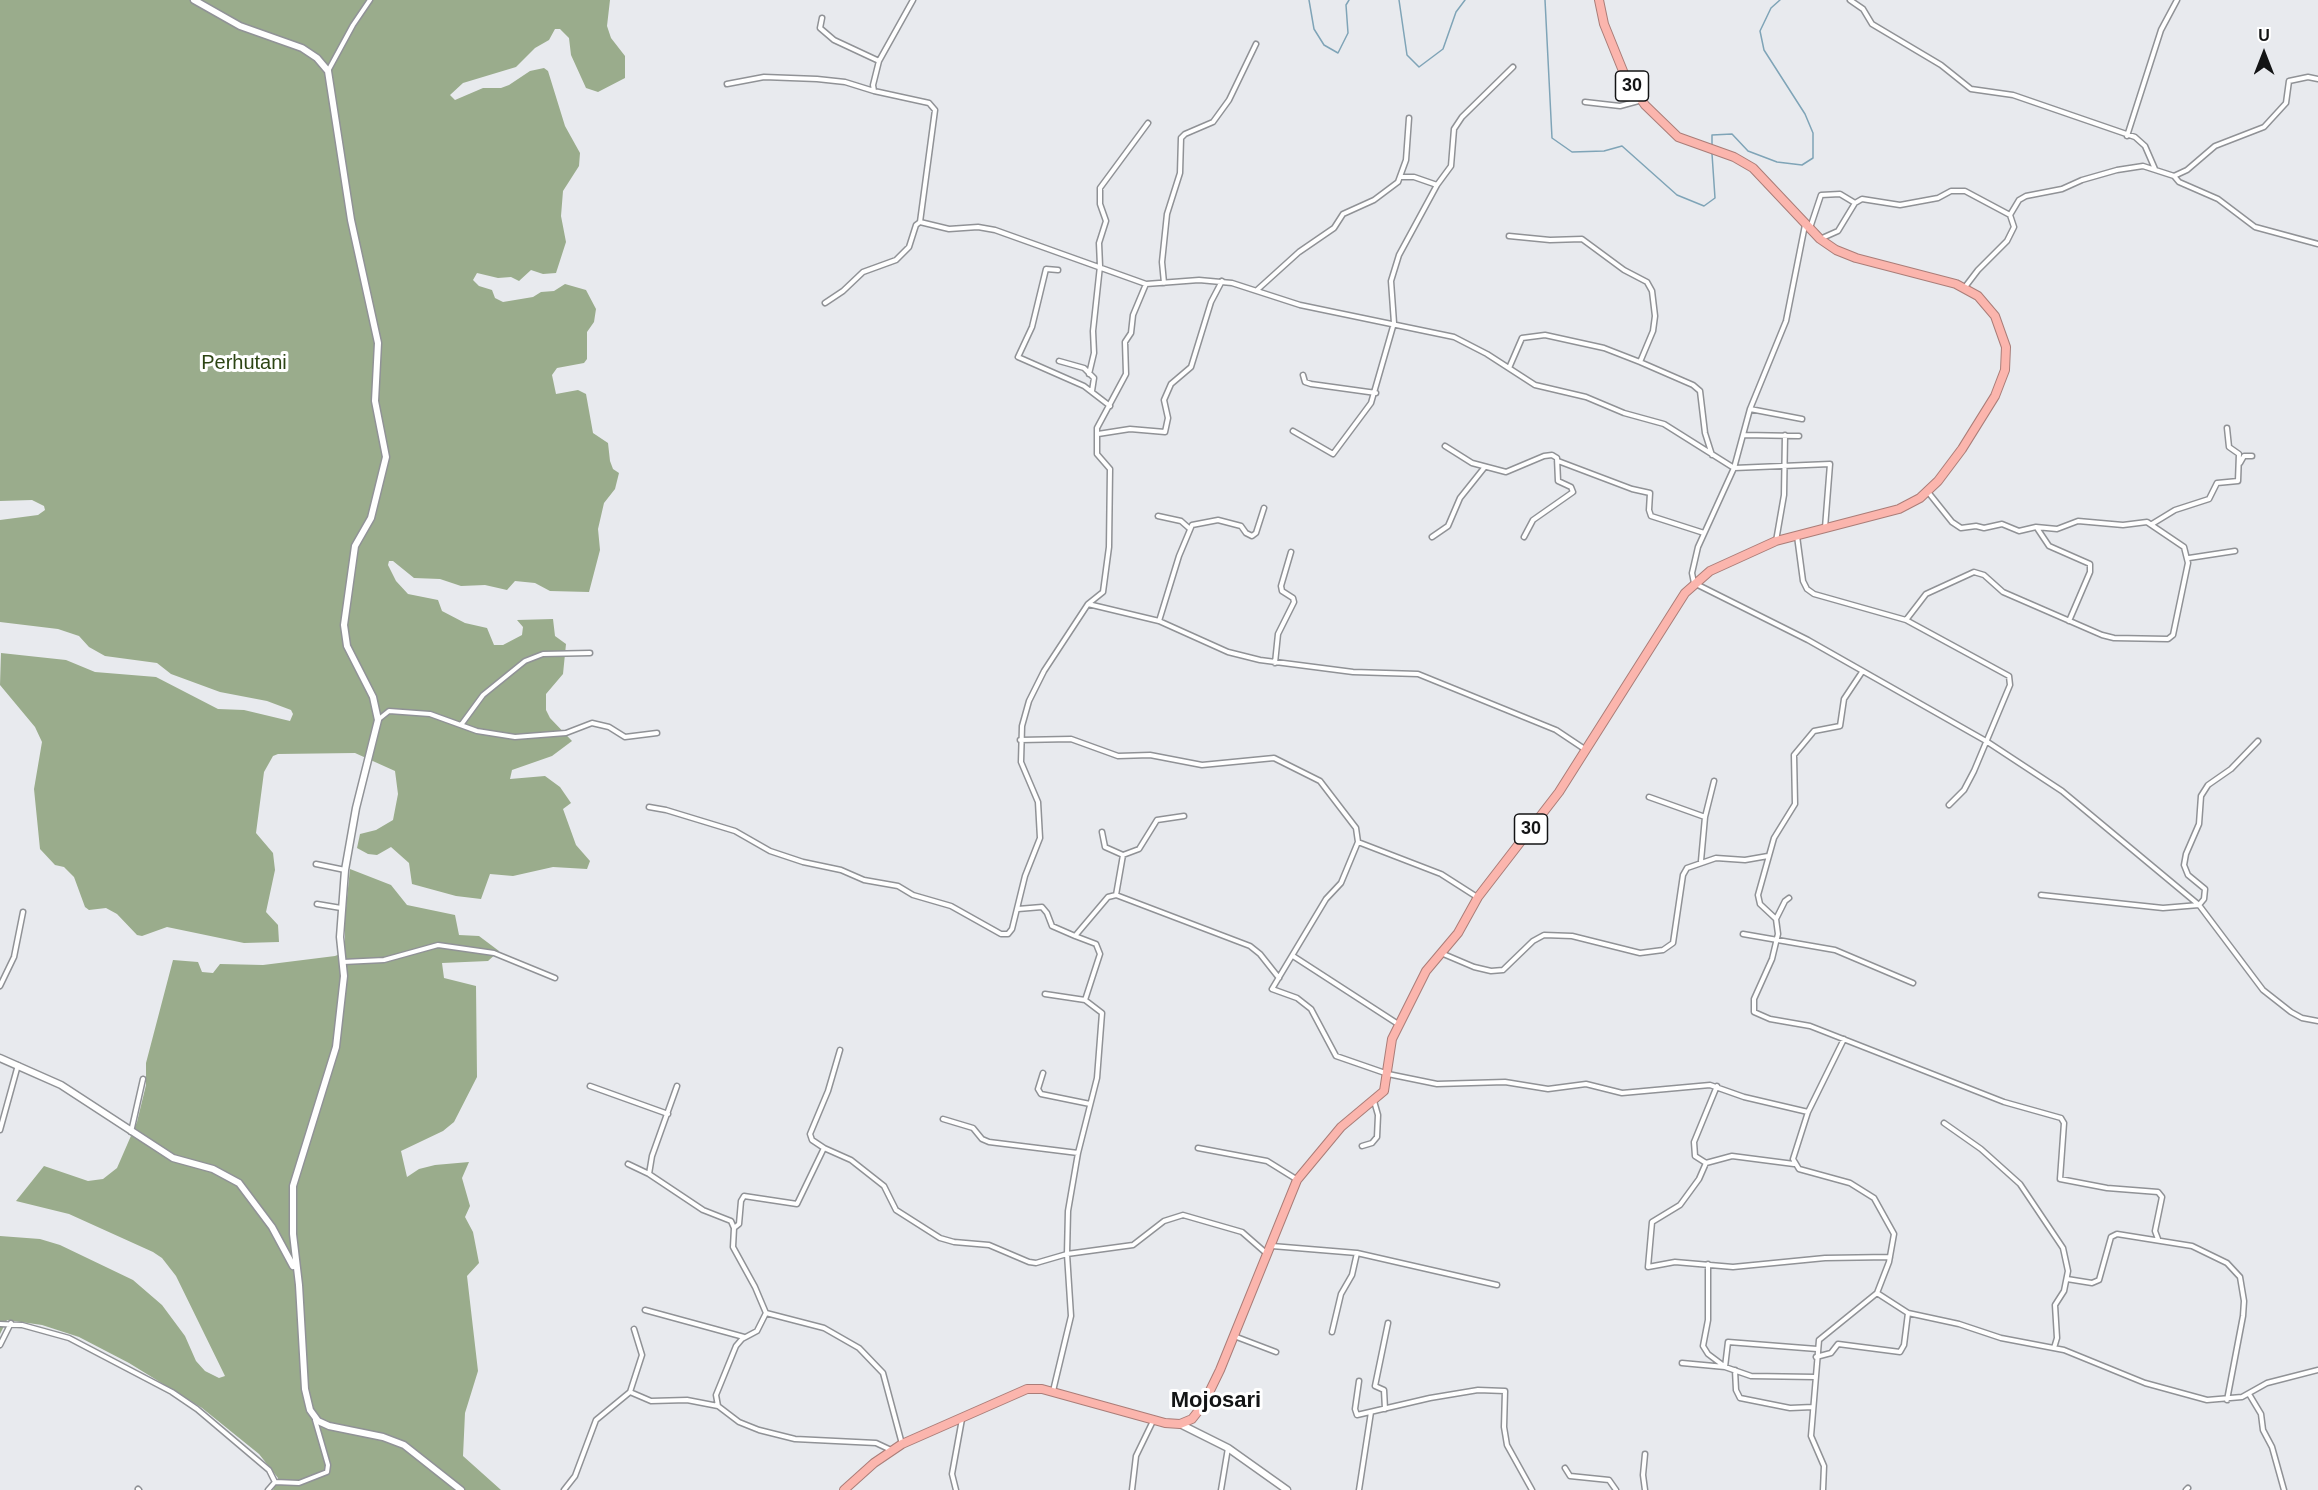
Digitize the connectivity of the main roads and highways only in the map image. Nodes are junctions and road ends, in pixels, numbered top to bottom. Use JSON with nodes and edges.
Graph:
{"nodes":[{"id":1,"x":1599,"y":0,"type":"edge"},
{"id":2,"x":844,"y":1490,"type":"edge"}],
"edges":[{"from":1,"to":2,"type":"highway","number":"30"}]}
